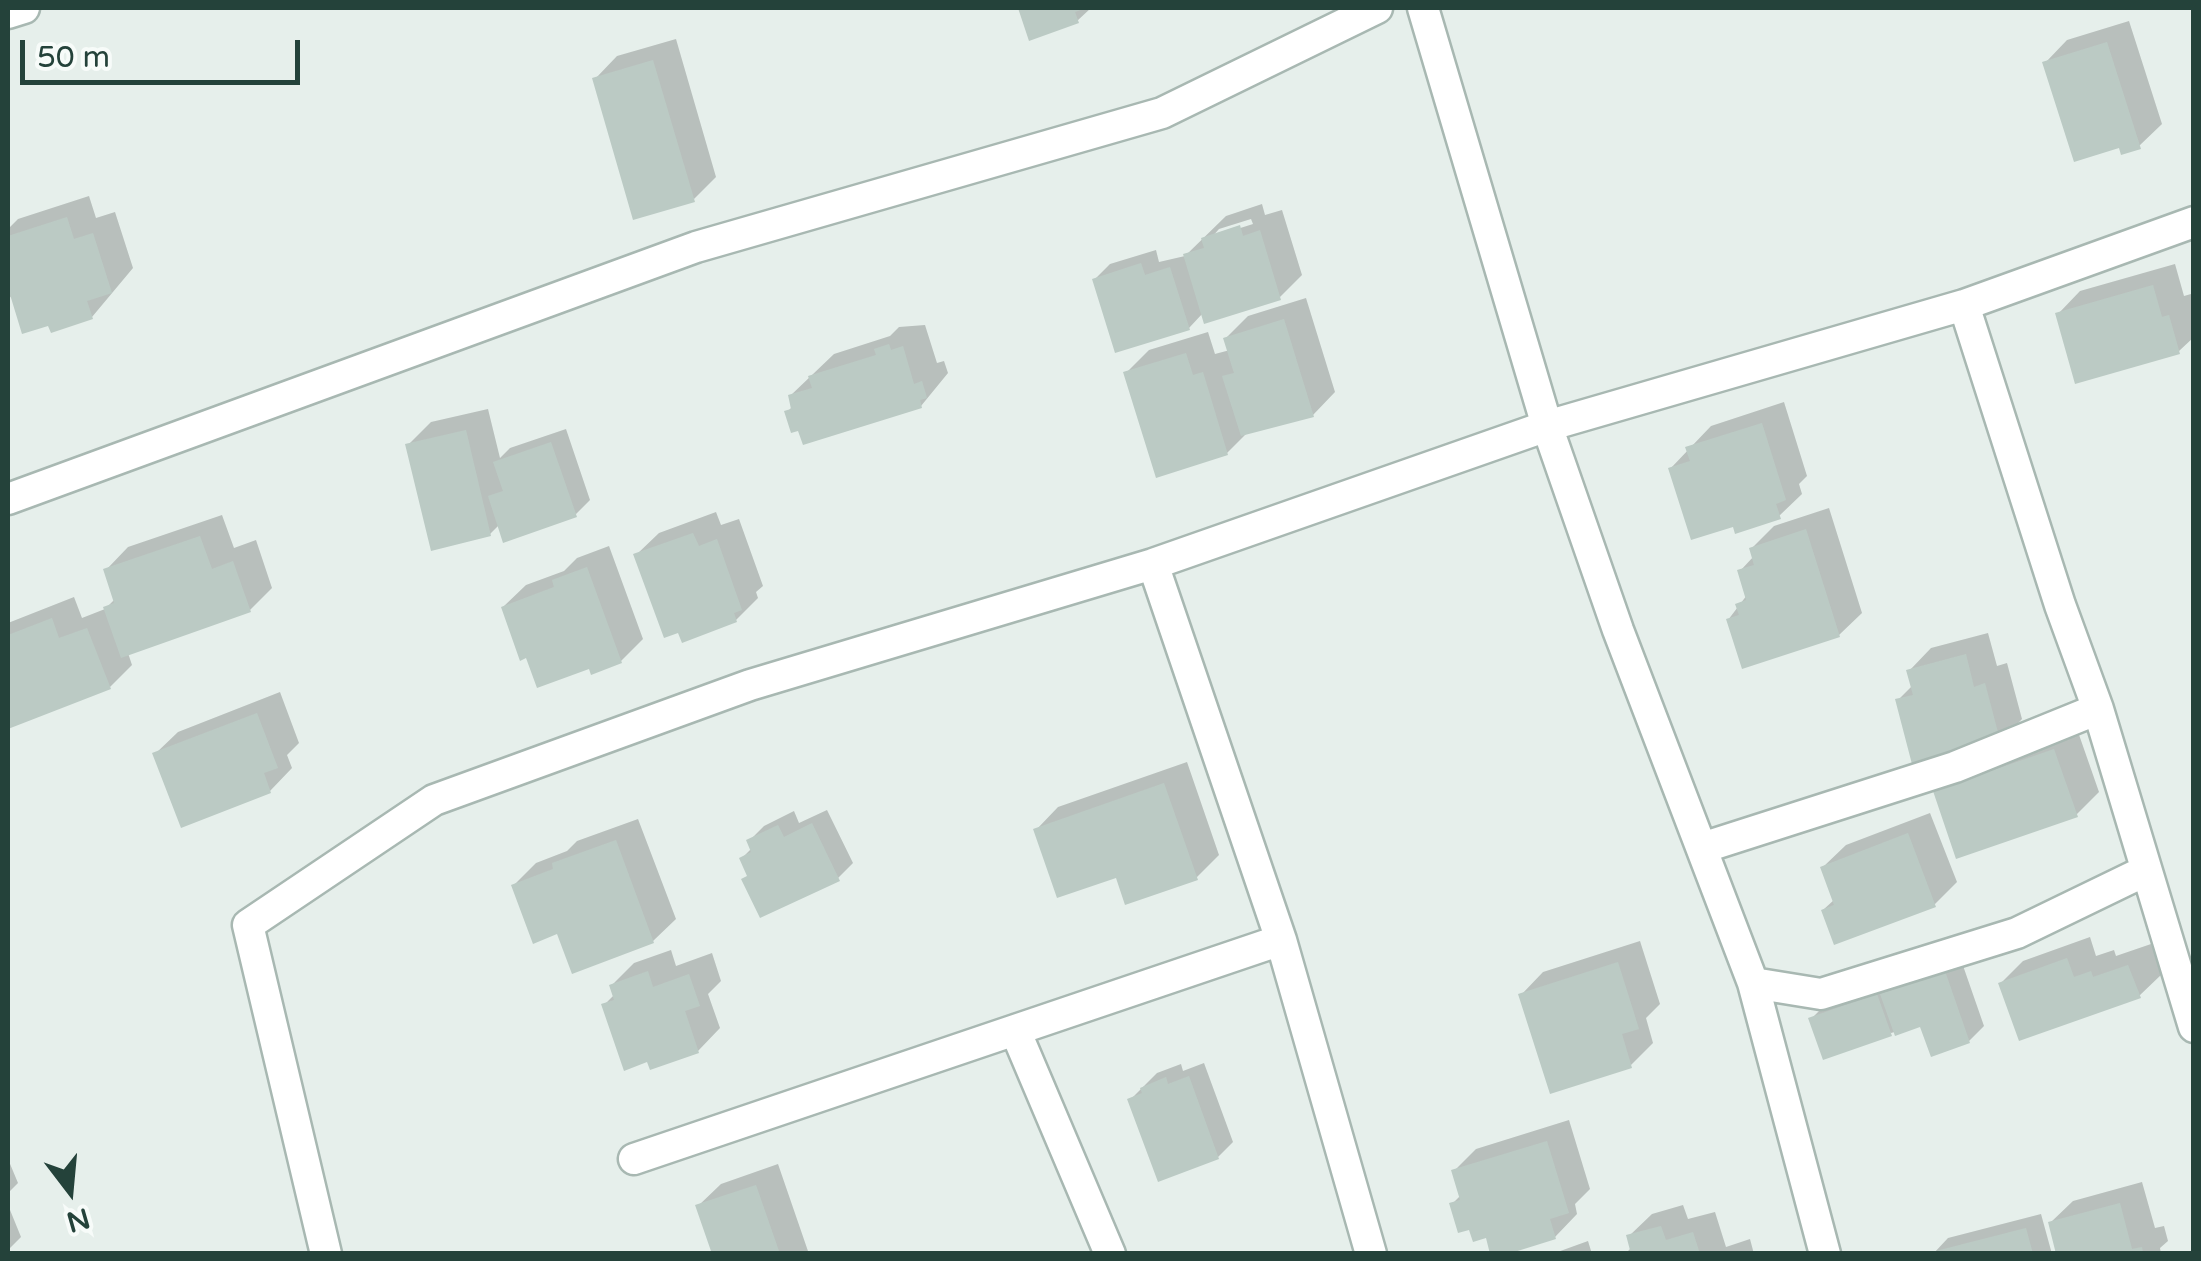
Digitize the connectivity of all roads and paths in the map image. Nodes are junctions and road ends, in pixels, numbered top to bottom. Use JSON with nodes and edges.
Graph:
{"nodes":[{"id":1,"x":24,"y":8,"type":"edge"},
{"id":2,"x":1378,"y":8,"type":"edge"},
{"id":3,"x":1423,"y":8,"type":"edge"},
{"id":4,"x":8,"y":13,"type":"edge"},
{"id":5,"x":2194,"y":222,"type":"edge"},
{"id":6,"x":1964,"y":305,"type":"junction"},
{"id":7,"x":1547,"y":426,"type":"junction"},
{"id":8,"x":8,"y":499,"type":"edge"},
{"id":9,"x":1153,"y":564,"type":"junction"},
{"id":10,"x":2098,"y":709,"type":"junction"},
{"id":11,"x":1702,"y":848,"type":"junction"},
{"id":12,"x":2145,"y":871,"type":"junction"},
{"id":13,"x":1281,"y":940,"type":"junction"},
{"id":14,"x":1753,"y":983,"type":"junction"},
{"id":15,"x":2194,"y":1028,"type":"edge"},
{"id":16,"x":1015,"y":1030,"type":"junction"},
{"id":17,"x":634,"y":1159,"type":"dead end"},
{"id":18,"x":326,"y":1254,"type":"edge"},
{"id":19,"x":1110,"y":1254,"type":"edge"},
{"id":20,"x":1372,"y":1254,"type":"edge"},
{"id":21,"x":1825,"y":1254,"type":"edge"}],
"edges":[{"from":1,"to":4,"type":"street"},
{"from":2,"to":8,"type":"street"},
{"from":3,"to":7,"type":"street"},
{"from":5,"to":6,"type":"street"},
{"from":6,"to":7,"type":"street"},
{"from":6,"to":10,"type":"street"},
{"from":7,"to":9,"type":"street"},
{"from":7,"to":11,"type":"street"},
{"from":9,"to":13,"type":"street"},
{"from":9,"to":18,"type":"street"},
{"from":10,"to":11,"type":"street"},
{"from":10,"to":12,"type":"street"},
{"from":11,"to":14,"type":"street"},
{"from":12,"to":14,"type":"street"},
{"from":12,"to":15,"type":"street"},
{"from":13,"to":16,"type":"street"},
{"from":13,"to":20,"type":"street"},
{"from":14,"to":21,"type":"street"},
{"from":16,"to":17,"type":"street"},
{"from":16,"to":19,"type":"street"}]}
